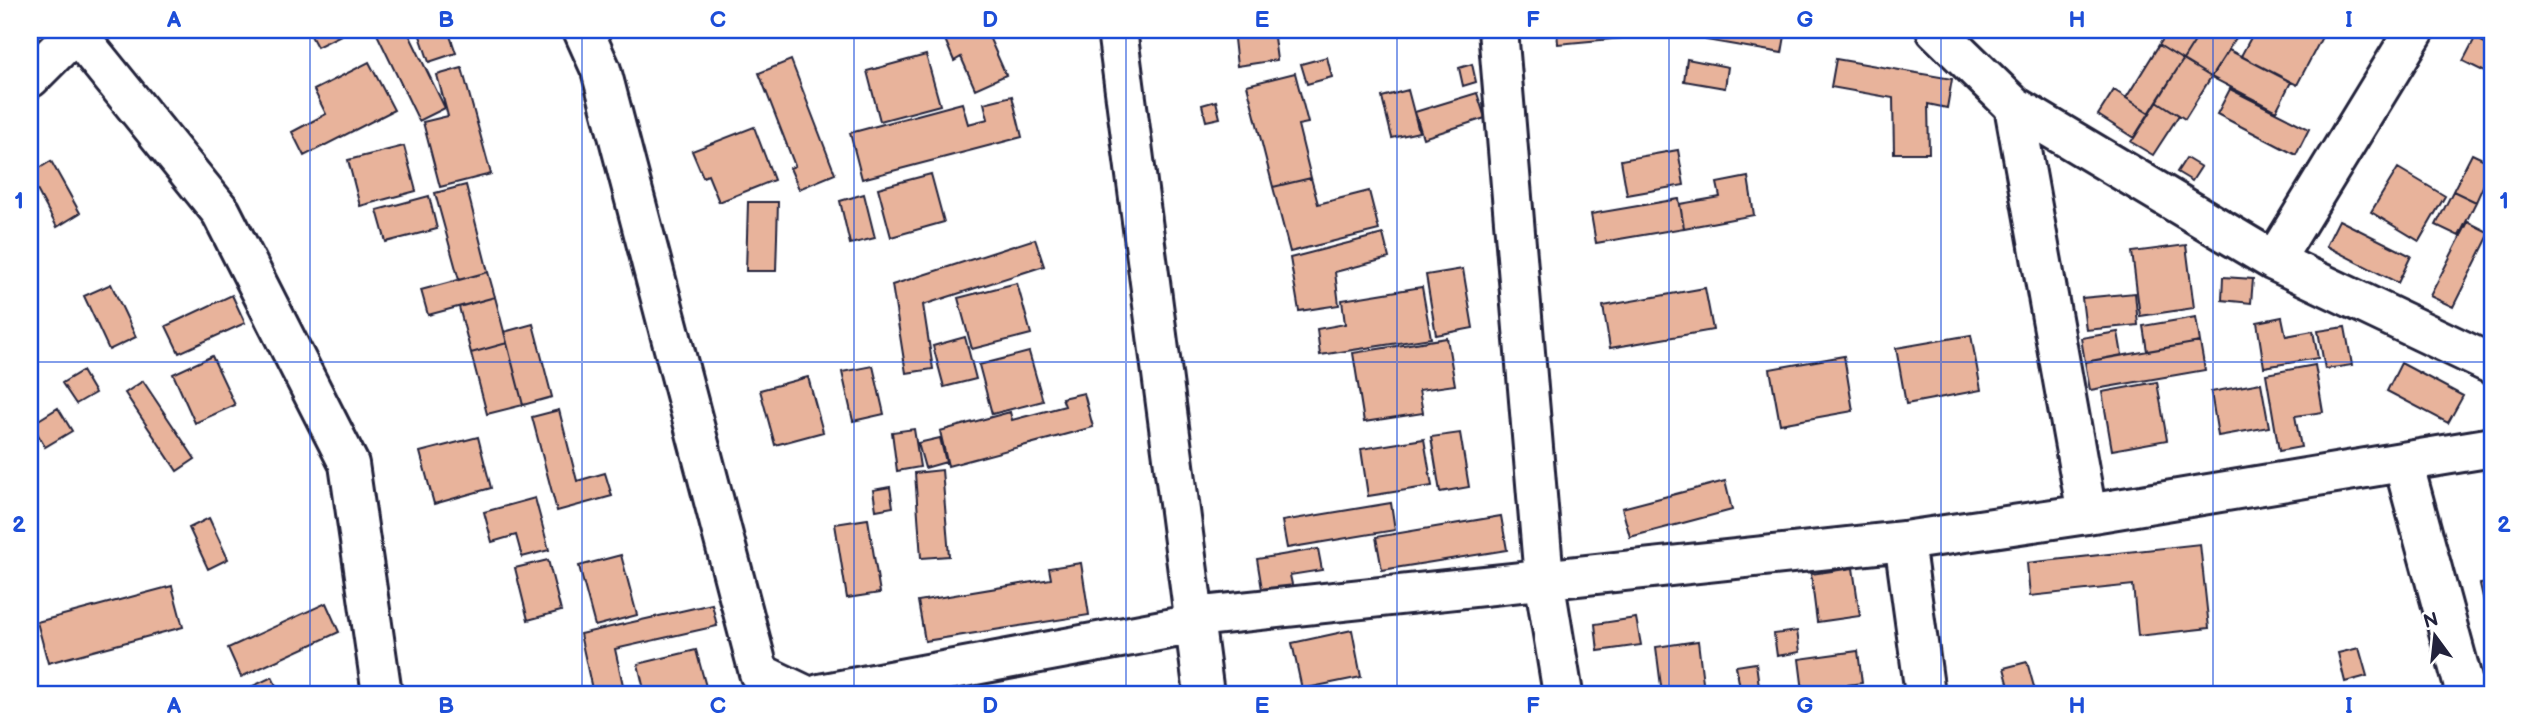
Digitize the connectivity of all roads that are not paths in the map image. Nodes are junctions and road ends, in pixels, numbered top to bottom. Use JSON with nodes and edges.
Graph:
{"nodes":[{"id":1,"x":76,"y":30,"type":"edge"},
{"id":2,"x":583,"y":30,"type":"edge"},
{"id":3,"x":1117,"y":30,"type":"edge"},
{"id":4,"x":1498,"y":30,"type":"edge"},
{"id":5,"x":1936,"y":30,"type":"edge"},
{"id":6,"x":2415,"y":30,"type":"edge"},
{"id":7,"x":30,"y":78,"type":"edge"},
{"id":8,"x":2014,"y":106,"type":"junction"},
{"id":9,"x":2274,"y":261,"type":"junction"},
{"id":10,"x":2493,"y":365,"type":"edge"},
{"id":11,"x":2493,"y":447,"type":"edge"},
{"id":12,"x":2403,"y":462,"type":"junction"},
{"id":13,"x":2087,"y":514,"type":"junction"},
{"id":14,"x":1904,"y":541,"type":"junction"},
{"id":15,"x":1544,"y":579,"type":"junction"},
{"id":16,"x":1194,"y":620,"type":"junction"},
{"id":17,"x":382,"y":694,"type":"edge"},
{"id":18,"x":803,"y":694,"type":"edge"},
{"id":19,"x":820,"y":694,"type":"edge"},
{"id":20,"x":1204,"y":694,"type":"edge"},
{"id":21,"x":1563,"y":694,"type":"edge"},
{"id":22,"x":1926,"y":694,"type":"edge"},
{"id":23,"x":2466,"y":694,"type":"edge"}],
"edges":[{"from":1,"to":7,"type":"street"},
{"from":1,"to":17,"type":"street"},
{"from":2,"to":18,"type":"street"},
{"from":3,"to":16,"type":"street"},
{"from":4,"to":15,"type":"street"},
{"from":5,"to":8,"type":"street"},
{"from":6,"to":9,"type":"street"},
{"from":8,"to":9,"type":"street"},
{"from":8,"to":13,"type":"street"},
{"from":9,"to":10,"type":"street"},
{"from":11,"to":12,"type":"street"},
{"from":12,"to":13,"type":"street"},
{"from":12,"to":23,"type":"street"},
{"from":13,"to":14,"type":"street"},
{"from":14,"to":15,"type":"street"},
{"from":14,"to":22,"type":"street"},
{"from":15,"to":16,"type":"street"},
{"from":15,"to":21,"type":"street"},
{"from":16,"to":19,"type":"street"},
{"from":16,"to":20,"type":"street"}]}
